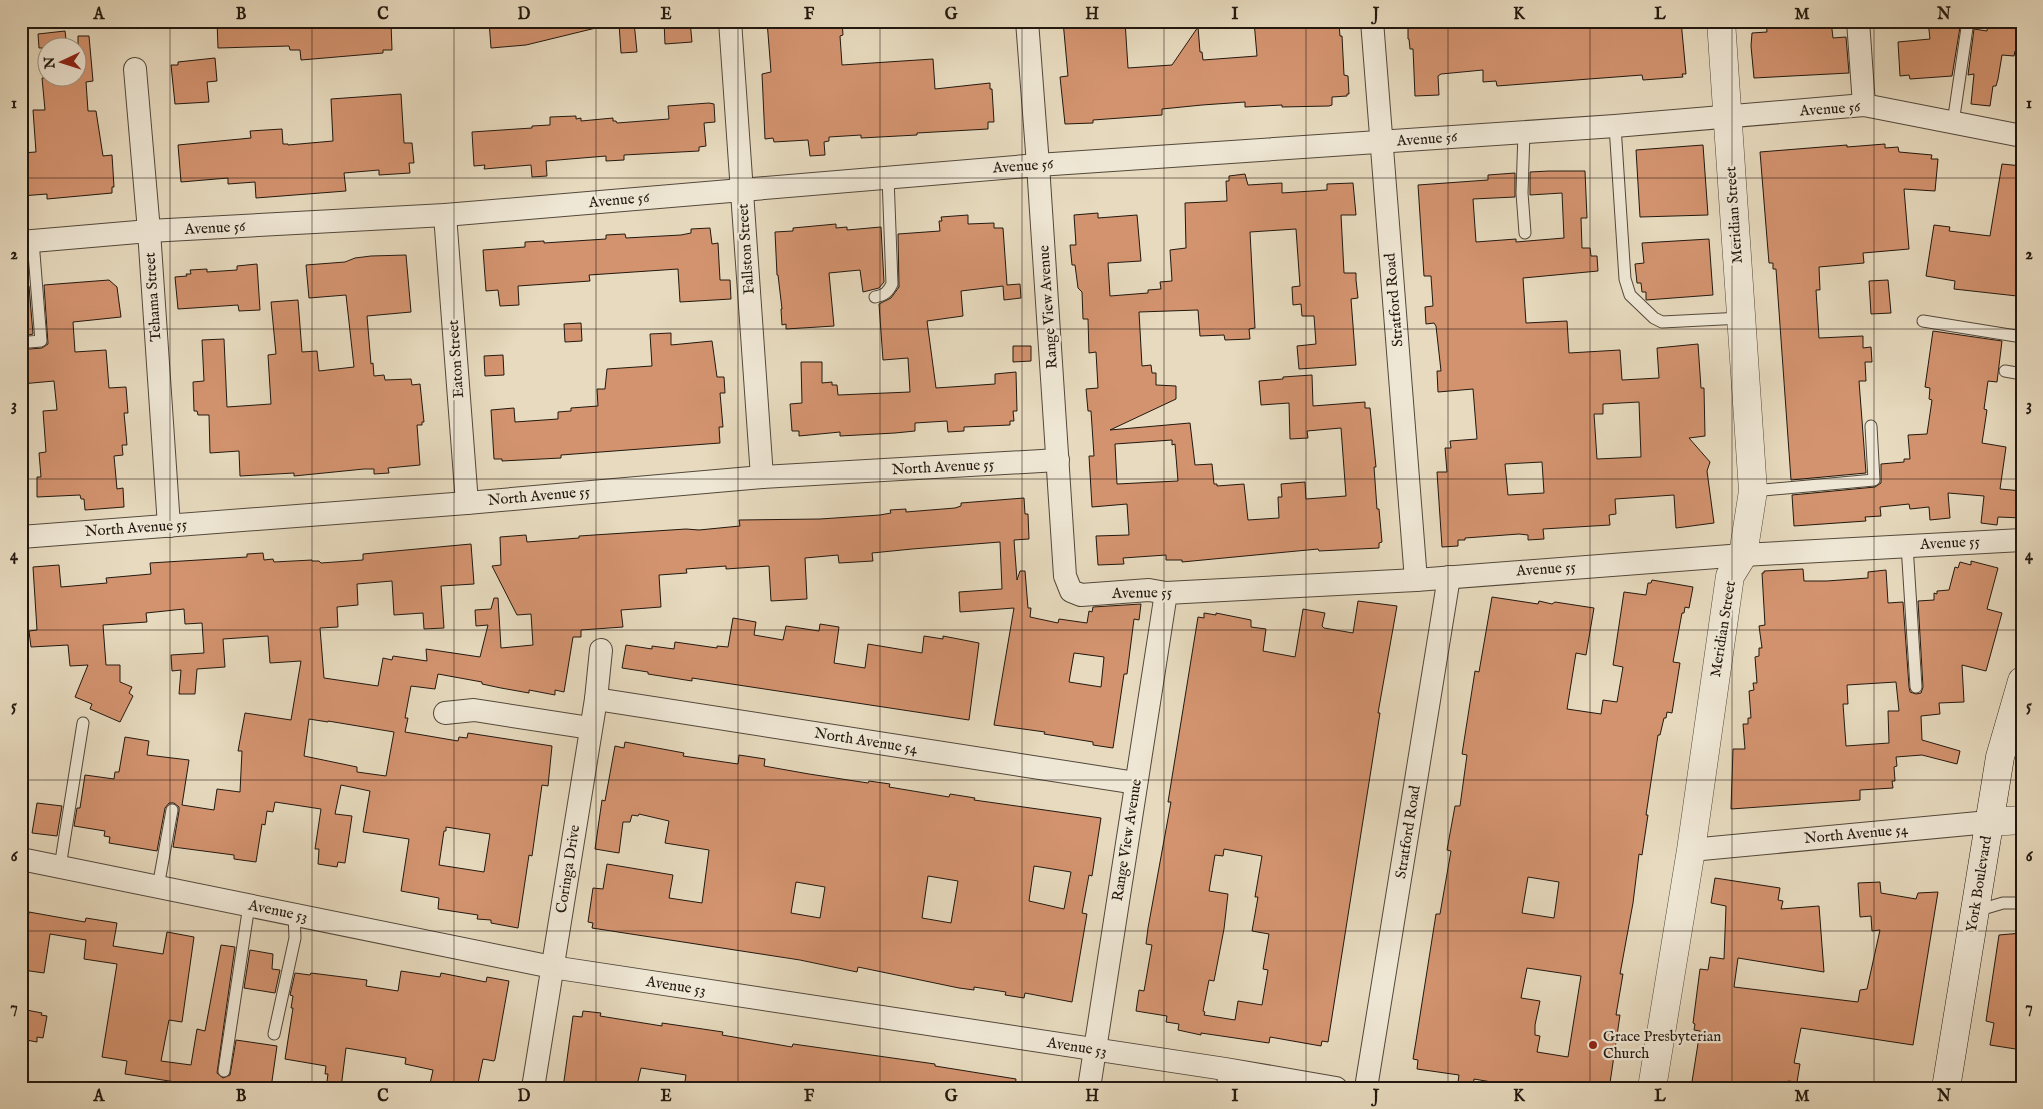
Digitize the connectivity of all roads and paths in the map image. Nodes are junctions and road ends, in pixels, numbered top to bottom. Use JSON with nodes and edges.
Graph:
{"nodes":[{"id":1,"x":730,"y":21,"type":"edge"},
{"id":2,"x":1027,"y":21,"type":"edge"},
{"id":3,"x":1372,"y":21,"type":"edge"},
{"id":4,"x":1720,"y":21,"type":"edge"},
{"id":5,"x":1858,"y":21,"type":"edge"},
{"id":6,"x":1968,"y":21,"type":"edge"},
{"id":7,"x":135,"y":69,"type":"dead end"},
{"id":8,"x":1864,"y":105,"type":"junction"},
{"id":9,"x":1727,"y":117,"type":"junction"},
{"id":10,"x":1953,"y":123,"type":"junction"},
{"id":11,"x":1615,"y":126,"type":"junction"},
{"id":12,"x":1524,"y":132,"type":"junction"},
{"id":13,"x":2022,"y":136,"type":"edge"},
{"id":14,"x":1381,"y":142,"type":"junction"},
{"id":15,"x":1038,"y":164,"type":"junction"},
{"id":16,"x":888,"y":177,"type":"junction"},
{"id":17,"x":742,"y":189,"type":"junction"},
{"id":18,"x":445,"y":215,"type":"junction"},
{"id":19,"x":149,"y":231,"type":"junction"},
{"id":20,"x":1525,"y":233,"type":"dead end"},
{"id":21,"x":27,"y":241,"type":"edge"},
{"id":22,"x":876,"y":297,"type":"dead end"},
{"id":23,"x":1742,"y":318,"type":"junction"},
{"id":24,"x":1923,"y":321,"type":"dead end"},
{"id":25,"x":2022,"y":338,"type":"edge"},
{"id":26,"x":29,"y":342,"type":"dead end"},
{"id":27,"x":2005,"y":371,"type":"dead end"},
{"id":28,"x":2022,"y":374,"type":"edge"},
{"id":29,"x":1871,"y":426,"type":"dead end"},
{"id":30,"x":1058,"y":460,"type":"junction"},
{"id":31,"x":762,"y":477,"type":"junction"},
{"id":32,"x":1753,"y":491,"type":"junction"},
{"id":33,"x":467,"y":502,"type":"junction"},
{"id":34,"x":169,"y":526,"type":"junction"},
{"id":35,"x":21,"y":537,"type":"edge"},
{"id":36,"x":2022,"y":540,"type":"edge"},
{"id":37,"x":1907,"y":545,"type":"junction"},
{"id":38,"x":1743,"y":554,"type":"junction"},
{"id":39,"x":1449,"y":577,"type":"junction"},
{"id":40,"x":1416,"y":580,"type":"junction"},
{"id":41,"x":1071,"y":591,"type":"joint"},
{"id":42,"x":1166,"y":593,"type":"junction"},
{"id":43,"x":601,"y":650,"type":"dead end"},
{"id":44,"x":2022,"y":682,"type":"edge"},
{"id":45,"x":1916,"y":687,"type":"dead end"},
{"id":46,"x":596,"y":699,"type":"junction"},
{"id":47,"x":445,"y":713,"type":"dead end"},
{"id":48,"x":83,"y":723,"type":"dead end"},
{"id":49,"x":590,"y":728,"type":"junction"},
{"id":50,"x":1136,"y":783,"type":"junction"},
{"id":51,"x":172,"y":810,"type":"dead end"},
{"id":52,"x":2022,"y":820,"type":"edge"},
{"id":53,"x":1989,"y":822,"type":"junction"},
{"id":54,"x":1690,"y":850,"type":"junction"},
{"id":55,"x":21,"y":859,"type":"edge"},
{"id":56,"x":60,"y":867,"type":"junction"},
{"id":57,"x":158,"y":887,"type":"junction"},
{"id":58,"x":2022,"y":903,"type":"edge"},
{"id":59,"x":249,"y":905,"type":"junction"},
{"id":60,"x":1974,"y":912,"type":"junction"},
{"id":61,"x":294,"y":914,"type":"junction"},
{"id":62,"x":552,"y":967,"type":"junction"},
{"id":63,"x":274,"y":1034,"type":"dead end"},
{"id":64,"x":1096,"y":1050,"type":"junction"},
{"id":65,"x":224,"y":1071,"type":"dead end"},
{"id":66,"x":1224,"y":1078,"type":"edge"},
{"id":67,"x":533,"y":1088,"type":"edge"},
{"id":68,"x":1090,"y":1088,"type":"edge"},
{"id":69,"x":1336,"y":1088,"type":"edge"},
{"id":70,"x":1366,"y":1088,"type":"edge"},
{"id":71,"x":1652,"y":1088,"type":"edge"},
{"id":72,"x":1946,"y":1088,"type":"edge"}],
"edges":[{"from":1,"to":17,"type":"street","name":"Fallston Street"},
{"from":2,"to":15,"type":"street","name":"Range View Avenue"},
{"from":3,"to":14,"type":"street","name":"Stratford Road"},
{"from":4,"to":9,"type":"street","name":"Meridian Street"},
{"from":5,"to":8,"type":"street"},
{"from":6,"to":10,"type":"lane"},
{"from":7,"to":19,"type":"street","name":"Tehama Street"},
{"from":8,"to":9,"type":"street","name":"Avenue 56"},
{"from":8,"to":10,"type":"street","name":"Avenue 56"},
{"from":9,"to":11,"type":"street","name":"Avenue 56"},
{"from":9,"to":23,"type":"street","name":"Meridian Street"},
{"from":10,"to":13,"type":"street","name":"Avenue 56"},
{"from":11,"to":12,"type":"street","name":"Avenue 56"},
{"from":11,"to":23,"type":"lane"},
{"from":12,"to":14,"type":"street","name":"Avenue 56"},
{"from":12,"to":20,"type":"lane"},
{"from":14,"to":15,"type":"street","name":"Avenue 56"},
{"from":14,"to":40,"type":"street","name":"Stratford Road"},
{"from":15,"to":16,"type":"street","name":"Avenue 56"},
{"from":15,"to":30,"type":"street","name":"Range View Avenue"},
{"from":16,"to":17,"type":"street","name":"Avenue 56"},
{"from":16,"to":22,"type":"lane"},
{"from":17,"to":18,"type":"street","name":"Avenue 56"},
{"from":17,"to":31,"type":"street","name":"Fallston Street"},
{"from":18,"to":19,"type":"street","name":"Avenue 56"},
{"from":18,"to":33,"type":"street","name":"Eaton Street"},
{"from":19,"to":21,"type":"street","name":"Avenue 56"},
{"from":19,"to":34,"type":"street","name":"Tehama Street"},
{"from":21,"to":26,"type":"lane"},
{"from":23,"to":32,"type":"street","name":"Meridian Street"},
{"from":24,"to":25,"type":"lane"},
{"from":27,"to":28,"type":"lane"},
{"from":29,"to":32,"type":"lane"},
{"from":30,"to":31,"type":"street","name":"North Avenue 55"},
{"from":30,"to":41,"type":"street","name":"Range View Avenue"},
{"from":31,"to":33,"type":"street","name":"North Avenue 55"},
{"from":32,"to":38,"type":"street","name":"Meridian Street"},
{"from":33,"to":34,"type":"street","name":"North Avenue 55"},
{"from":34,"to":35,"type":"street","name":"North Avenue 55"},
{"from":36,"to":37,"type":"street","name":"Avenue 55"},
{"from":37,"to":38,"type":"street","name":"Avenue 55"},
{"from":37,"to":45,"type":"lane"},
{"from":38,"to":39,"type":"street","name":"Avenue 55"},
{"from":38,"to":54,"type":"street","name":"Meridian Street"},
{"from":39,"to":40,"type":"street","name":"Avenue 55"},
{"from":39,"to":70,"type":"street","name":"Stratford Road"},
{"from":40,"to":42,"type":"street","name":"Avenue 55"},
{"from":41,"to":42,"type":"street","name":"Avenue 55"},
{"from":42,"to":50,"type":"street","name":"Range View Avenue"},
{"from":43,"to":46,"type":"street","name":"Coringa Drive"},
{"from":44,"to":53,"type":"street","name":"York Boulevard"},
{"from":46,"to":49,"type":"street","name":"Coringa Drive"},
{"from":46,"to":50,"type":"street","name":"North Avenue 54"},
{"from":47,"to":49,"type":"street"},
{"from":48,"to":56,"type":"lane"},
{"from":49,"to":62,"type":"street","name":"Coringa Drive"},
{"from":50,"to":64,"type":"street","name":"Range View Avenue"},
{"from":51,"to":57,"type":"lane"},
{"from":52,"to":53,"type":"street","name":"North Avenue 54"},
{"from":53,"to":54,"type":"street","name":"North Avenue 54"},
{"from":53,"to":60,"type":"street","name":"York Boulevard"},
{"from":54,"to":71,"type":"street","name":"Meridian Street"},
{"from":55,"to":56,"type":"street","name":"Avenue 53"},
{"from":56,"to":57,"type":"street","name":"Avenue 53"},
{"from":57,"to":59,"type":"street","name":"Avenue 53"},
{"from":58,"to":60,"type":"lane"},
{"from":59,"to":61,"type":"street","name":"Avenue 53"},
{"from":59,"to":65,"type":"lane"},
{"from":60,"to":72,"type":"street","name":"York Boulevard"},
{"from":61,"to":62,"type":"street","name":"Avenue 53"},
{"from":61,"to":63,"type":"lane"},
{"from":62,"to":64,"type":"street","name":"Avenue 53"},
{"from":62,"to":67,"type":"street","name":"Coringa Drive"},
{"from":64,"to":66,"type":"street","name":"Avenue 53"},
{"from":64,"to":68,"type":"street","name":"Range View Avenue"},
{"from":66,"to":69,"type":"street","name":"Avenue 53"}]}
